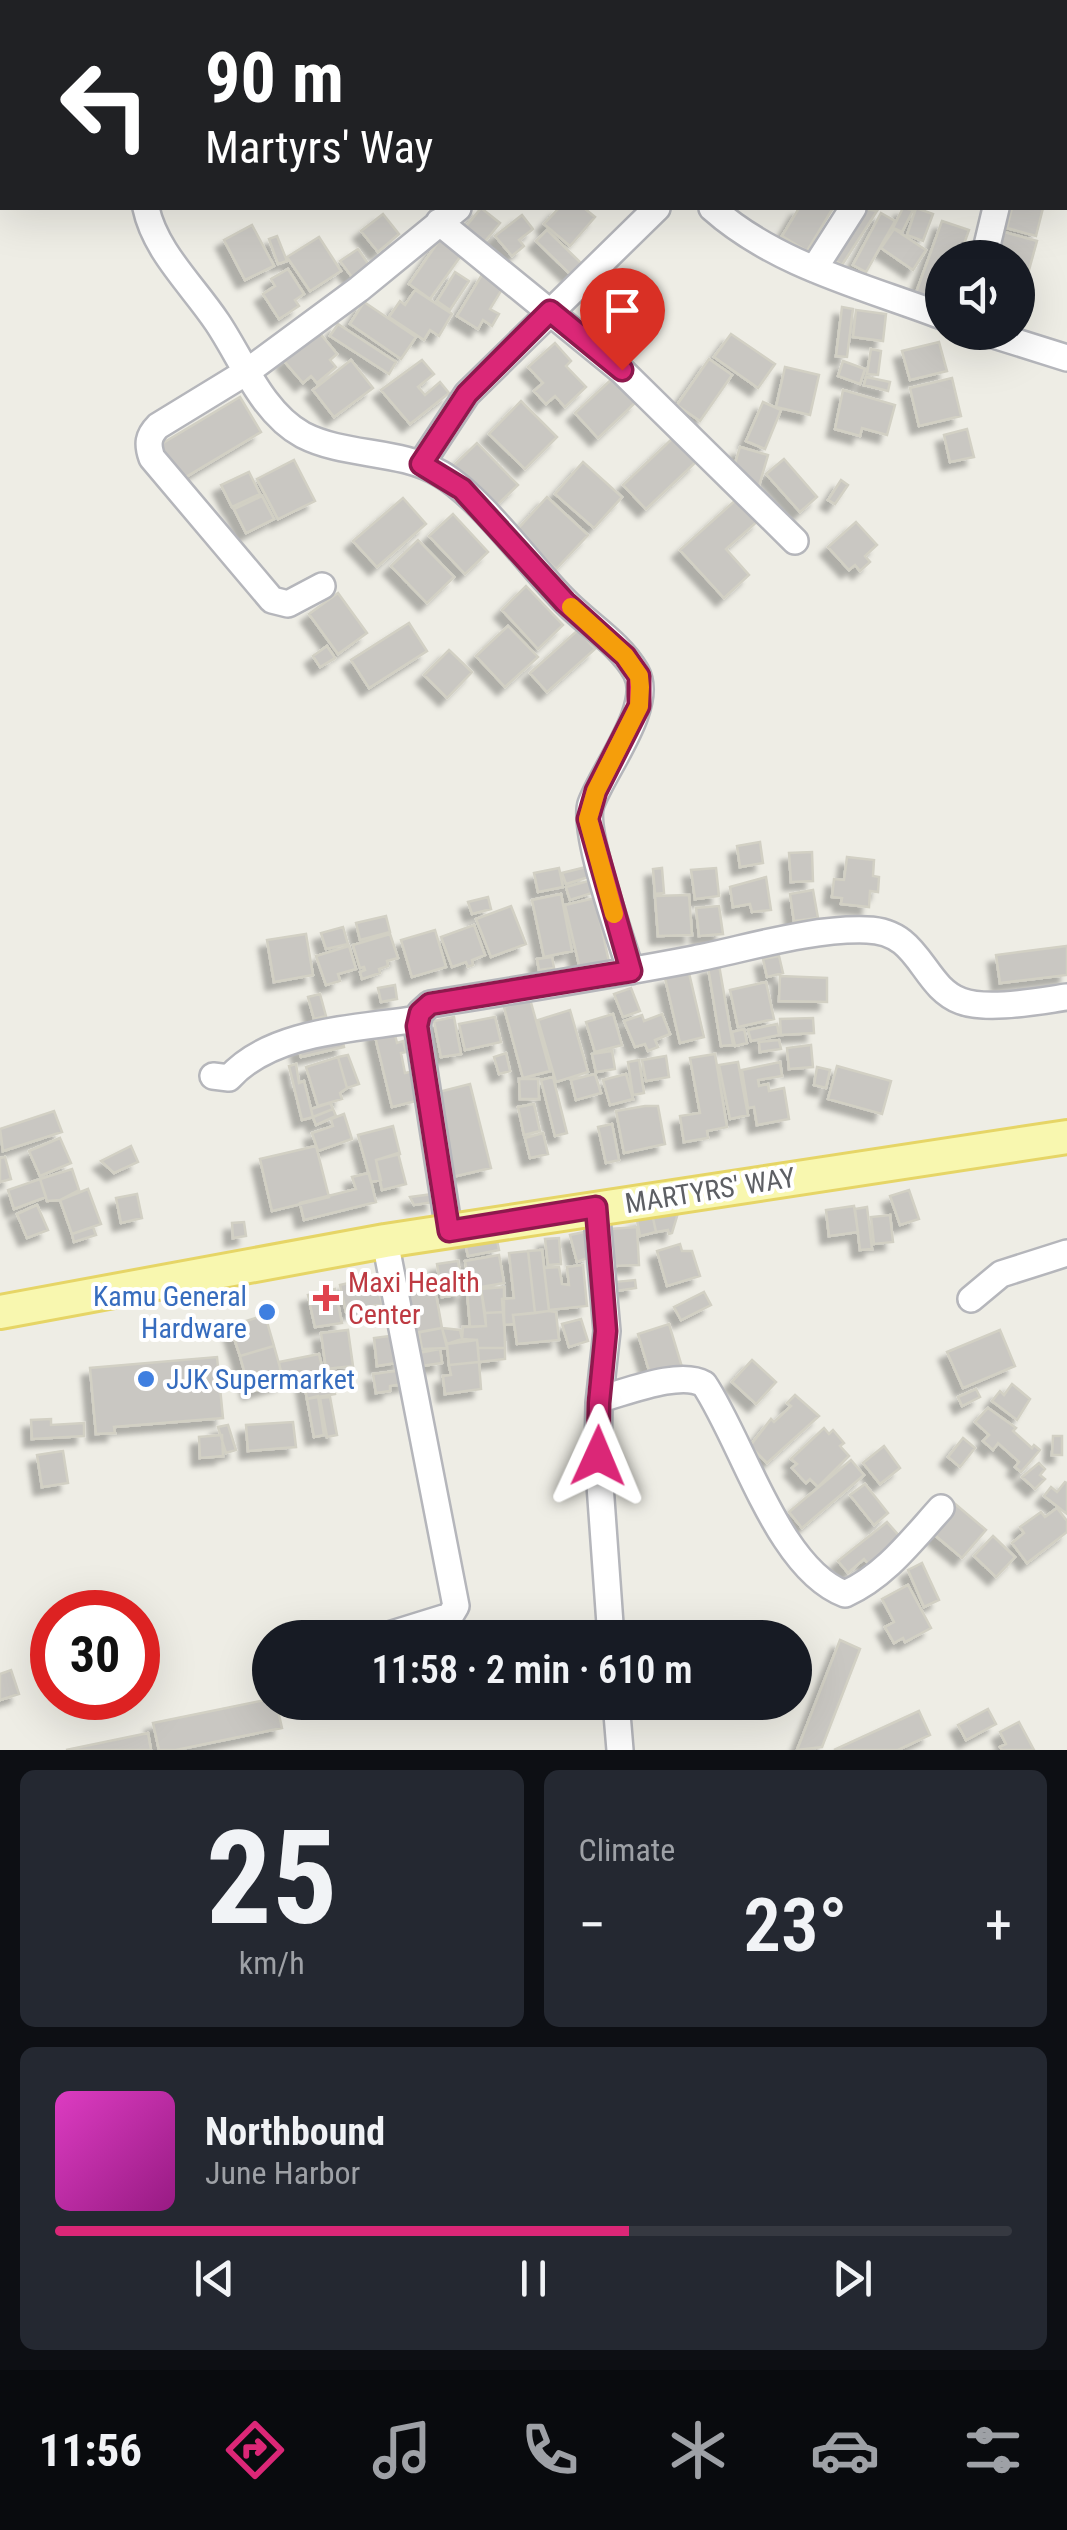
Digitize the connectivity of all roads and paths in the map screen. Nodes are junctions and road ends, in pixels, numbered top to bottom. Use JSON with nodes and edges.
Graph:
{"nodes":[{"id":1,"x":147,"y":210,"type":"edge"},
{"id":2,"x":655,"y":210,"type":"edge"},
{"id":3,"x":714,"y":210,"type":"edge"},
{"id":4,"x":852,"y":210,"type":"edge"},
{"id":5,"x":996,"y":210,"type":"edge"},
{"id":6,"x":449,"y":215,"type":"edge"},
{"id":7,"x":988,"y":240,"type":"edge"},
{"id":8,"x":814,"y":269,"type":"junction"},
{"id":9,"x":925,"y":310,"type":"edge"},
{"id":10,"x":550,"y":311,"type":"junction"},
{"id":11,"x":1035,"y":348,"type":"edge"},
{"id":12,"x":1067,"y":358,"type":"edge"},
{"id":13,"x":248,"y":371,"type":"junction"},
{"id":14,"x":421,"y":464,"type":"junction"},
{"id":15,"x":795,"y":541,"type":"dead end"},
{"id":16,"x":322,"y":586,"type":"dead end"},
{"id":17,"x":631,"y":971,"type":"junction"},
{"id":18,"x":1067,"y":997,"type":"edge"},
{"id":19,"x":417,"y":1019,"type":"junction"},
{"id":20,"x":213,"y":1076,"type":"dead end"},
{"id":21,"x":1067,"y":1137,"type":"edge"},
{"id":22,"x":596,"y":1207,"type":"junction"},
{"id":23,"x":449,"y":1231,"type":"junction"},
{"id":24,"x":385,"y":1241,"type":"junction"},
{"id":25,"x":1067,"y":1253,"type":"edge"},
{"id":26,"x":971,"y":1299,"type":"dead end"},
{"id":27,"x":0,"y":1312,"type":"edge"},
{"id":28,"x":600,"y":1398,"type":"junction"},
{"id":29,"x":941,"y":1508,"type":"dead end"},
{"id":30,"x":437,"y":1620,"type":"edge"},
{"id":31,"x":610,"y":1620,"type":"edge"},
{"id":32,"x":618,"y":1720,"type":"edge"},
{"id":33,"x":620,"y":1750,"type":"edge"}],
"edges":[{"from":1,"to":13,"type":"street"},
{"from":2,"to":10,"type":"street"},
{"from":3,"to":8,"type":"street"},
{"from":4,"to":8,"type":"street"},
{"from":5,"to":7,"type":"street"},
{"from":6,"to":10,"type":"street"},
{"from":6,"to":13,"type":"street"},
{"from":8,"to":9,"type":"street"},
{"from":10,"to":14,"type":"street"},
{"from":10,"to":15,"type":"street"},
{"from":11,"to":12,"type":"street"},
{"from":13,"to":14,"type":"street"},
{"from":13,"to":16,"type":"street"},
{"from":14,"to":17,"type":"street"},
{"from":17,"to":18,"type":"street"},
{"from":17,"to":19,"type":"street"},
{"from":19,"to":20,"type":"street"},
{"from":19,"to":23,"type":"street"},
{"from":21,"to":22,"type":"main road","name":"MARTYRS' WAY"},
{"from":22,"to":23,"type":"main road","name":"MARTYRS' WAY"},
{"from":22,"to":28,"type":"street"},
{"from":23,"to":24,"type":"main road","name":"MARTYRS' WAY"},
{"from":24,"to":27,"type":"main road","name":"MARTYRS' WAY"},
{"from":24,"to":30,"type":"street"},
{"from":25,"to":26,"type":"street"},
{"from":28,"to":29,"type":"street"},
{"from":28,"to":31,"type":"street"},
{"from":32,"to":33,"type":"street"}]}
